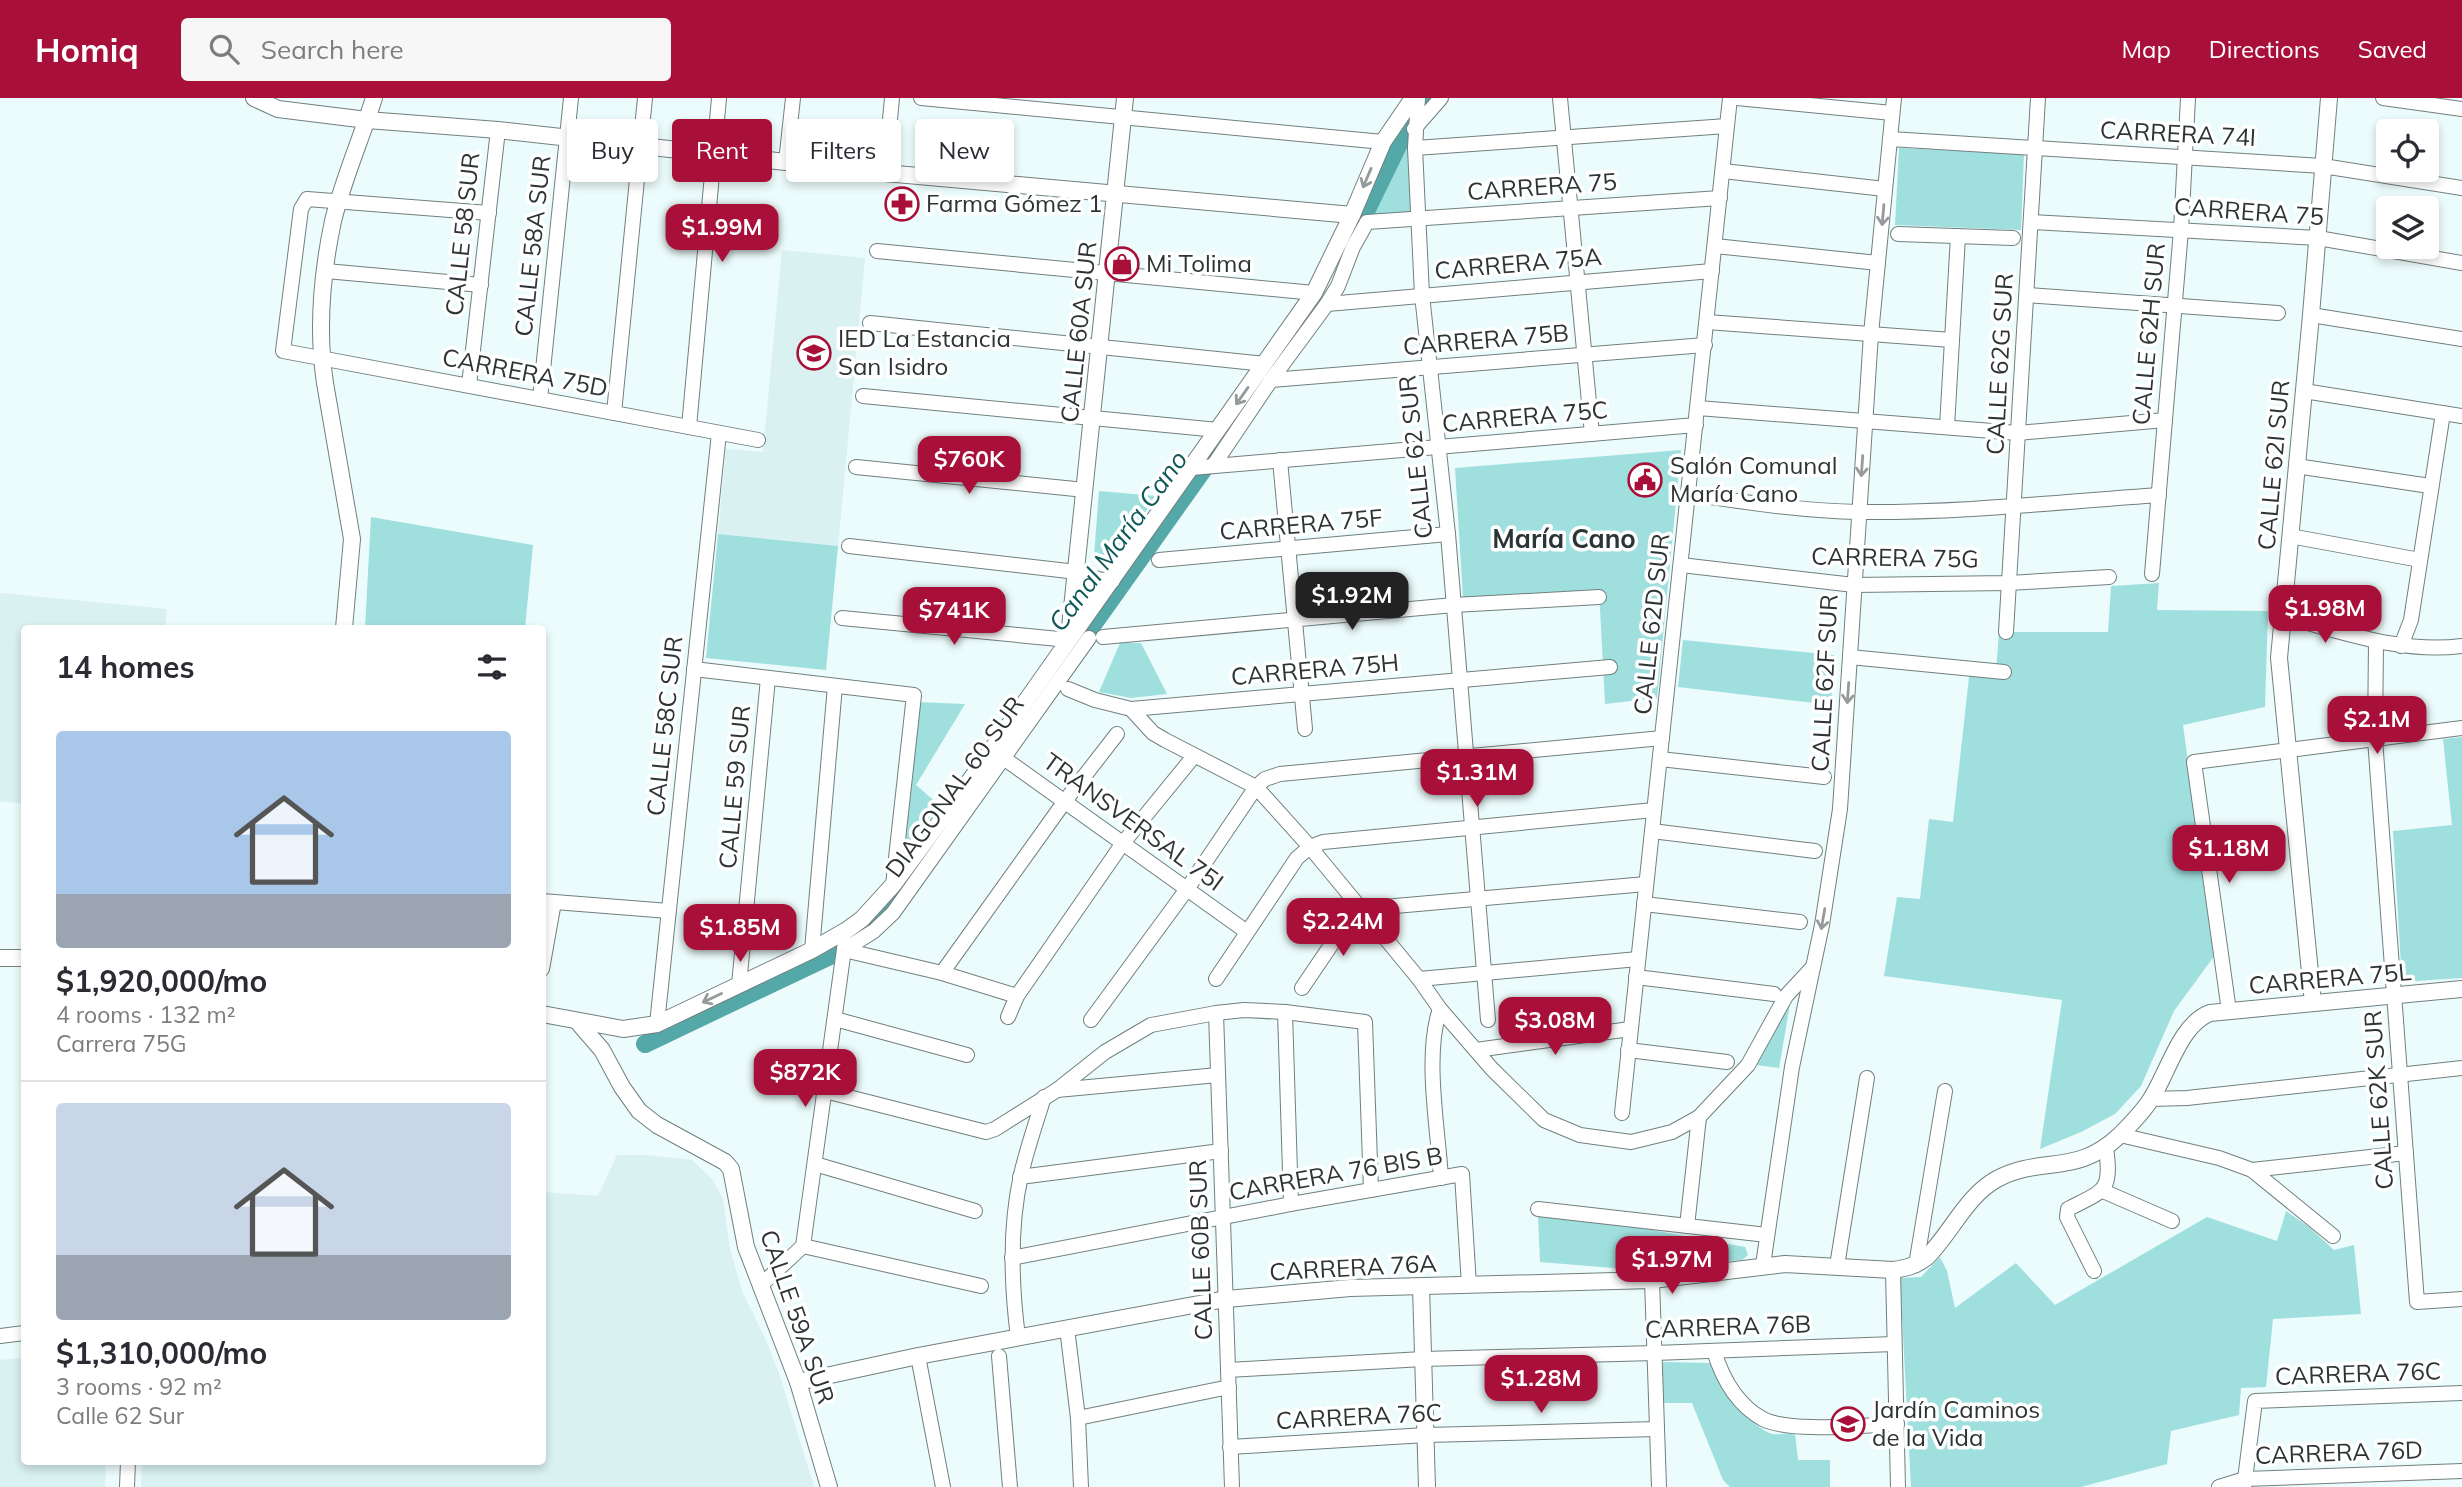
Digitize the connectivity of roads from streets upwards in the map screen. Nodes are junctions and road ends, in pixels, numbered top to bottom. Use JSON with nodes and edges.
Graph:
{"nodes":[{"id":1,"x":254,"y":98,"type":"edge"},
{"id":2,"x":374,"y":98,"type":"edge"},
{"id":3,"x":571,"y":98,"type":"edge"},
{"id":4,"x":645,"y":98,"type":"edge"},
{"id":5,"x":719,"y":98,"type":"edge"},
{"id":6,"x":793,"y":98,"type":"edge"},
{"id":7,"x":892,"y":98,"type":"edge"},
{"id":8,"x":921,"y":98,"type":"edge"},
{"id":9,"x":1125,"y":98,"type":"edge"},
{"id":10,"x":1415,"y":98,"type":"edge"},
{"id":11,"x":1441,"y":98,"type":"edge"},
{"id":12,"x":1560,"y":98,"type":"edge"},
{"id":13,"x":1730,"y":98,"type":"edge"},
{"id":14,"x":1737,"y":98,"type":"edge"},
{"id":15,"x":2038,"y":98,"type":"edge"},
{"id":16,"x":2188,"y":98,"type":"edge"},
{"id":17,"x":2329,"y":98,"type":"edge"},
{"id":18,"x":2383,"y":98,"type":"edge"},
{"id":19,"x":1893,"y":106,"type":"edge"},
{"id":20,"x":2462,"y":109,"type":"edge"},
{"id":21,"x":1124,"y":117,"type":"junction"},
{"id":22,"x":569,"y":119,"type":"edge"},
{"id":23,"x":643,"y":119,"type":"edge"},
{"id":24,"x":717,"y":119,"type":"edge"},
{"id":25,"x":791,"y":119,"type":"edge"},
{"id":26,"x":890,"y":119,"type":"edge"},
{"id":27,"x":367,"y":120,"type":"junction"},
{"id":28,"x":1727,"y":125,"type":"junction"},
{"id":29,"x":1414,"y":129,"type":"junction"},
{"id":30,"x":498,"y":130,"type":"junction"},
{"id":31,"x":567,"y":137,"type":"joint"},
{"id":32,"x":1563,"y":137,"type":"junction"},
{"id":33,"x":1890,"y":139,"type":"junction"},
{"id":34,"x":1383,"y":142,"type":"junction"},
{"id":35,"x":1415,"y":148,"type":"junction"},
{"id":36,"x":2035,"y":148,"type":"junction"},
{"id":37,"x":2185,"y":157,"type":"junction"},
{"id":38,"x":772,"y":161,"type":"edge"},
{"id":39,"x":786,"y":162,"type":"edge"},
{"id":40,"x":2323,"y":166,"type":"junction"},
{"id":41,"x":1723,"y":171,"type":"junction"},
{"id":42,"x":901,"y":175,"type":"edge"},
{"id":43,"x":636,"y":182,"type":"edge"},
{"id":44,"x":712,"y":182,"type":"edge"},
{"id":45,"x":2462,"y":188,"type":"edge"},
{"id":46,"x":1885,"y":189,"type":"junction"},
{"id":47,"x":1116,"y":194,"type":"junction"},
{"id":48,"x":1720,"y":198,"type":"junction"},
{"id":49,"x":339,"y":202,"type":"junction"},
{"id":50,"x":1570,"y":208,"type":"junction"},
{"id":51,"x":489,"y":213,"type":"junction"},
{"id":52,"x":1360,"y":218,"type":"junction"},
{"id":53,"x":1418,"y":218,"type":"junction"},
{"id":54,"x":2031,"y":222,"type":"junction"},
{"id":55,"x":2180,"y":230,"type":"junction"},
{"id":56,"x":1898,"y":234,"type":"dead end"},
{"id":57,"x":1958,"y":236,"type":"junction"},
{"id":58,"x":2012,"y":238,"type":"dead end"},
{"id":59,"x":2318,"y":238,"type":"junction"},
{"id":60,"x":1715,"y":246,"type":"junction"},
{"id":61,"x":877,"y":251,"type":"dead end"},
{"id":62,"x":1878,"y":263,"type":"junction"},
{"id":63,"x":2462,"y":263,"type":"edge"},
{"id":64,"x":326,"y":271,"type":"junction"},
{"id":65,"x":1712,"y":271,"type":"junction"},
{"id":66,"x":1108,"y":273,"type":"junction"},
{"id":67,"x":1577,"y":282,"type":"junction"},
{"id":68,"x":481,"y":285,"type":"junction"},
{"id":69,"x":1314,"y":293,"type":"junction"},
{"id":70,"x":1422,"y":295,"type":"junction"},
{"id":71,"x":2026,"y":295,"type":"junction"},
{"id":72,"x":1327,"y":304,"type":"junction"},
{"id":73,"x":2174,"y":306,"type":"junction"},
{"id":74,"x":2278,"y":313,"type":"dead end"},
{"id":75,"x":2311,"y":315,"type":"junction"},
{"id":76,"x":1707,"y":321,"type":"junction"},
{"id":77,"x":870,"y":323,"type":"dead end"},
{"id":78,"x":1871,"y":334,"type":"junction"},
{"id":79,"x":2462,"y":339,"type":"edge"},
{"id":80,"x":1952,"y":340,"type":"junction"},
{"id":81,"x":1704,"y":345,"type":"junction"},
{"id":82,"x":1100,"y":348,"type":"junction"},
{"id":83,"x":1584,"y":355,"type":"junction"},
{"id":84,"x":321,"y":357,"type":"junction"},
{"id":85,"x":1265,"y":364,"type":"junction"},
{"id":86,"x":1429,"y":368,"type":"junction"},
{"id":87,"x":1271,"y":380,"type":"junction"},
{"id":88,"x":469,"y":386,"type":"junction"},
{"id":89,"x":2304,"y":391,"type":"junction"},
{"id":90,"x":863,"y":396,"type":"dead end"},
{"id":91,"x":540,"y":399,"type":"junction"},
{"id":92,"x":1698,"y":408,"type":"junction"},
{"id":93,"x":614,"y":413,"type":"junction"},
{"id":94,"x":2443,"y":413,"type":"junction"},
{"id":95,"x":2462,"y":416,"type":"edge"},
{"id":96,"x":1093,"y":419,"type":"junction"},
{"id":97,"x":2165,"y":420,"type":"junction"},
{"id":98,"x":1865,"y":421,"type":"junction"},
{"id":99,"x":1696,"y":425,"type":"junction"},
{"id":100,"x":689,"y":427,"type":"junction"},
{"id":101,"x":1947,"y":427,"type":"junction"},
{"id":102,"x":1218,"y":430,"type":"junction"},
{"id":103,"x":719,"y":433,"type":"junction"},
{"id":104,"x":2018,"y":433,"type":"junction"},
{"id":105,"x":1592,"y":434,"type":"junction"},
{"id":106,"x":758,"y":440,"type":"dead end"},
{"id":107,"x":1437,"y":447,"type":"junction"},
{"id":108,"x":1280,"y":460,"type":"junction"},
{"id":109,"x":1213,"y":466,"type":"junction"},
{"id":110,"x":2296,"y":466,"type":"junction"},
{"id":111,"x":856,"y":467,"type":"dead end"},
{"id":112,"x":1191,"y":468,"type":"junction"},
{"id":113,"x":2430,"y":486,"type":"junction"},
{"id":114,"x":1085,"y":490,"type":"junction"},
{"id":115,"x":1689,"y":494,"type":"junction"},
{"id":116,"x":2159,"y":495,"type":"junction"},
{"id":117,"x":2014,"y":505,"type":"junction"},
{"id":118,"x":1858,"y":512,"type":"junction"},
{"id":119,"x":1448,"y":534,"type":"junction"},
{"id":120,"x":2290,"y":536,"type":"junction"},
{"id":121,"x":849,"y":546,"type":"dead end"},
{"id":122,"x":1288,"y":549,"type":"junction"},
{"id":123,"x":1159,"y":560,"type":"dead end"},
{"id":124,"x":2420,"y":560,"type":"junction"},
{"id":125,"x":1681,"y":565,"type":"junction"},
{"id":126,"x":1077,"y":572,"type":"junction"},
{"id":127,"x":2152,"y":574,"type":"dead end"},
{"id":128,"x":2109,"y":577,"type":"dead end"},
{"id":129,"x":1112,"y":580,"type":"junction"},
{"id":130,"x":2009,"y":583,"type":"junction"},
{"id":131,"x":1854,"y":585,"type":"junction"},
{"id":132,"x":1599,"y":597,"type":"dead end"},
{"id":133,"x":1454,"y":605,"type":"junction"},
{"id":134,"x":2282,"y":616,"type":"junction"},
{"id":135,"x":842,"y":618,"type":"dead end"},
{"id":136,"x":1295,"y":620,"type":"junction"},
{"id":137,"x":344,"y":625,"type":"edge"},
{"id":138,"x":2006,"y":632,"type":"dead end"},
{"id":139,"x":1069,"y":640,"type":"junction"},
{"id":140,"x":2376,"y":642,"type":"junction"},
{"id":141,"x":2401,"y":646,"type":"junction"},
{"id":142,"x":2462,"y":646,"type":"edge"},
{"id":143,"x":1850,"y":657,"type":"junction"},
{"id":144,"x":1610,"y":667,"type":"dead end"},
{"id":145,"x":694,"y":669,"type":"junction"},
{"id":146,"x":2004,"y":672,"type":"dead end"},
{"id":147,"x":768,"y":678,"type":"junction"},
{"id":148,"x":1460,"y":680,"type":"junction"},
{"id":149,"x":835,"y":686,"type":"junction"},
{"id":150,"x":1068,"y":689,"type":"dead end"},
{"id":151,"x":1301,"y":694,"type":"junction"},
{"id":152,"x":1131,"y":709,"type":"junction"},
{"id":153,"x":2462,"y":728,"type":"edge"},
{"id":154,"x":1305,"y":729,"type":"dead end"},
{"id":155,"x":1117,"y":734,"type":"dead end"},
{"id":156,"x":1662,"y":738,"type":"junction"},
{"id":157,"x":2375,"y":739,"type":"junction"},
{"id":158,"x":2288,"y":750,"type":"junction"},
{"id":159,"x":998,"y":754,"type":"junction"},
{"id":160,"x":1194,"y":756,"type":"junction"},
{"id":161,"x":1467,"y":756,"type":"junction"},
{"id":162,"x":1660,"y":759,"type":"junction"},
{"id":163,"x":1824,"y":777,"type":"dead end"},
{"id":164,"x":1256,"y":787,"type":"junction"},
{"id":165,"x":1065,"y":802,"type":"junction"},
{"id":166,"x":1654,"y":810,"type":"junction"},
{"id":167,"x":1474,"y":827,"type":"junction"},
{"id":168,"x":1652,"y":831,"type":"junction"},
{"id":169,"x":1123,"y":844,"type":"junction"},
{"id":170,"x":1310,"y":847,"type":"junction"},
{"id":171,"x":1815,"y":851,"type":"dead end"},
{"id":172,"x":1646,"y":884,"type":"junction"},
{"id":173,"x":893,"y":886,"type":"junction"},
{"id":174,"x":1187,"y":889,"type":"junction"},
{"id":175,"x":1479,"y":899,"type":"junction"},
{"id":176,"x":548,"y":901,"type":"edge"},
{"id":177,"x":1644,"y":904,"type":"junction"},
{"id":178,"x":1361,"y":909,"type":"junction"},
{"id":179,"x":669,"y":911,"type":"junction"},
{"id":180,"x":1800,"y":922,"type":"dead end"},
{"id":181,"x":546,"y":924,"type":"edge"},
{"id":182,"x":847,"y":930,"type":"junction"},
{"id":183,"x":1247,"y":932,"type":"junction"},
{"id":184,"x":812,"y":950,"type":"junction"},
{"id":185,"x":844,"y":950,"type":"junction"},
{"id":186,"x":0,"y":958,"type":"edge"},
{"id":187,"x":21,"y":958,"type":"edge"},
{"id":188,"x":1638,"y":959,"type":"junction"},
{"id":189,"x":1813,"y":968,"type":"junction"},
{"id":190,"x":942,"y":973,"type":"junction"},
{"id":191,"x":1486,"y":973,"type":"junction"},
{"id":192,"x":1636,"y":977,"type":"junction"},
{"id":193,"x":1216,"y":979,"type":"dead end"},
{"id":194,"x":1419,"y":979,"type":"junction"},
{"id":195,"x":739,"y":985,"type":"junction"},
{"id":196,"x":1303,"y":988,"type":"dead end"},
{"id":197,"x":2462,"y":989,"type":"edge"},
{"id":198,"x":1773,"y":994,"type":"dead end"},
{"id":199,"x":1017,"y":996,"type":"junction"},
{"id":200,"x":2394,"y":996,"type":"junction"},
{"id":201,"x":2313,"y":1003,"type":"junction"},
{"id":202,"x":1440,"y":1009,"type":"junction"},
{"id":203,"x":1285,"y":1012,"type":"junction"},
{"id":204,"x":2229,"y":1012,"type":"junction"},
{"id":205,"x":1216,"y":1013,"type":"junction"},
{"id":206,"x":546,"y":1015,"type":"edge"},
{"id":207,"x":1008,"y":1017,"type":"dead end"},
{"id":208,"x":835,"y":1018,"type":"junction"},
{"id":209,"x":1091,"y":1020,"type":"dead end"},
{"id":210,"x":1488,"y":1020,"type":"dead end"},
{"id":211,"x":578,"y":1021,"type":"junction"},
{"id":212,"x":657,"y":1024,"type":"junction"},
{"id":213,"x":1630,"y":1029,"type":"junction"},
{"id":214,"x":1476,"y":1050,"type":"junction"},
{"id":215,"x":1628,"y":1050,"type":"junction"},
{"id":216,"x":967,"y":1055,"type":"dead end"},
{"id":217,"x":1727,"y":1062,"type":"dead end"},
{"id":218,"x":2462,"y":1068,"type":"edge"},
{"id":219,"x":2400,"y":1074,"type":"junction"},
{"id":220,"x":1218,"y":1075,"type":"junction"},
{"id":221,"x":1867,"y":1078,"type":"dead end"},
{"id":222,"x":825,"y":1091,"type":"junction"},
{"id":223,"x":1945,"y":1091,"type":"dead end"},
{"id":224,"x":1050,"y":1093,"type":"junction"},
{"id":225,"x":2151,"y":1099,"type":"junction"},
{"id":226,"x":1622,"y":1113,"type":"dead end"},
{"id":227,"x":1699,"y":1117,"type":"junction"},
{"id":228,"x":2120,"y":1135,"type":"junction"},
{"id":229,"x":2106,"y":1146,"type":"junction"},
{"id":230,"x":1221,"y":1152,"type":"junction"},
{"id":231,"x":2406,"y":1153,"type":"junction"},
{"id":232,"x":815,"y":1164,"type":"junction"},
{"id":233,"x":2252,"y":1170,"type":"junction"},
{"id":234,"x":1020,"y":1177,"type":"junction"},
{"id":235,"x":1441,"y":1178,"type":"junction"},
{"id":236,"x":1371,"y":1190,"type":"junction"},
{"id":237,"x":2102,"y":1191,"type":"junction"},
{"id":238,"x":1291,"y":1204,"type":"junction"},
{"id":239,"x":1538,"y":1209,"type":"dead end"},
{"id":240,"x":975,"y":1211,"type":"dead end"},
{"id":241,"x":1223,"y":1218,"type":"junction"},
{"id":242,"x":2172,"y":1221,"type":"dead end"},
{"id":243,"x":1687,"y":1226,"type":"junction"},
{"id":244,"x":1767,"y":1235,"type":"junction"},
{"id":245,"x":2333,"y":1236,"type":"dead end"},
{"id":246,"x":803,"y":1246,"type":"junction"},
{"id":247,"x":1012,"y":1258,"type":"junction"},
{"id":248,"x":1763,"y":1265,"type":"junction"},
{"id":249,"x":1916,"y":1265,"type":"junction"},
{"id":250,"x":1838,"y":1266,"type":"junction"},
{"id":251,"x":1893,"y":1269,"type":"junction"},
{"id":252,"x":2094,"y":1271,"type":"dead end"},
{"id":253,"x":1652,"y":1280,"type":"junction"},
{"id":254,"x":760,"y":1286,"type":"junction"},
{"id":255,"x":981,"y":1286,"type":"dead end"},
{"id":256,"x":1469,"y":1286,"type":"junction"},
{"id":257,"x":1421,"y":1287,"type":"junction"},
{"id":258,"x":1226,"y":1299,"type":"junction"},
{"id":259,"x":2462,"y":1299,"type":"edge"},
{"id":260,"x":1067,"y":1328,"type":"junction"},
{"id":261,"x":21,"y":1333,"type":"edge"},
{"id":262,"x":0,"y":1336,"type":"edge"},
{"id":263,"x":1018,"y":1337,"type":"junction"},
{"id":264,"x":1895,"y":1343,"type":"junction"},
{"id":265,"x":1714,"y":1351,"type":"junction"},
{"id":266,"x":1655,"y":1353,"type":"junction"},
{"id":267,"x":918,"y":1356,"type":"junction"},
{"id":268,"x":999,"y":1356,"type":"dead end"},
{"id":269,"x":1423,"y":1359,"type":"junction"},
{"id":270,"x":1228,"y":1370,"type":"junction"},
{"id":271,"x":798,"y":1382,"type":"junction"},
{"id":272,"x":1229,"y":1387,"type":"junction"},
{"id":273,"x":2462,"y":1393,"type":"edge"},
{"id":274,"x":1078,"y":1418,"type":"junction"},
{"id":275,"x":1896,"y":1424,"type":"junction"},
{"id":276,"x":1657,"y":1429,"type":"junction"},
{"id":277,"x":1426,"y":1435,"type":"junction"},
{"id":278,"x":1230,"y":1447,"type":"junction"},
{"id":279,"x":128,"y":1465,"type":"edge"},
{"id":280,"x":2462,"y":1471,"type":"edge"},
{"id":281,"x":2244,"y":1483,"type":"edge"},
{"id":282,"x":127,"y":1487,"type":"edge"},
{"id":283,"x":829,"y":1487,"type":"edge"},
{"id":284,"x":943,"y":1487,"type":"edge"},
{"id":285,"x":1010,"y":1487,"type":"edge"},
{"id":286,"x":1081,"y":1487,"type":"edge"},
{"id":287,"x":1232,"y":1487,"type":"edge"},
{"id":288,"x":1427,"y":1487,"type":"edge"},
{"id":289,"x":1659,"y":1487,"type":"edge"},
{"id":290,"x":1898,"y":1487,"type":"edge"},
{"id":291,"x":2219,"y":1487,"type":"edge"}],
"edges":[{"from":1,"to":27,"type":"street","name":"CARRERA 75"},
{"from":2,"to":27,"type":"street"},
{"from":3,"to":22,"type":"street","name":"CALLE 58A SUR"},
{"from":4,"to":23,"type":"street"},
{"from":5,"to":24,"type":"street"},
{"from":6,"to":25,"type":"street"},
{"from":7,"to":26,"type":"street"},
{"from":8,"to":21,"type":"street"},
{"from":9,"to":21,"type":"street","name":"CALLE 60A SUR"},
{"from":10,"to":29,"type":"street","name":"CALLE 62 SUR"},
{"from":10,"to":34,"type":"street","name":"DIAGONAL 60 SUR"},
{"from":11,"to":29,"type":"street"},
{"from":12,"to":32,"type":"street"},
{"from":13,"to":28,"type":"street","name":"CALLE 62D SUR"},
{"from":14,"to":19,"type":"street"},
{"from":15,"to":36,"type":"street","name":"CALLE 62G SUR"},
{"from":16,"to":37,"type":"street","name":"CALLE 62H SUR"},
{"from":17,"to":40,"type":"street","name":"CALLE 62I SUR"},
{"from":18,"to":20,"type":"street"},
{"from":19,"to":33,"type":"street","name":"CALLE 62F SUR"},
{"from":21,"to":34,"type":"street"},
{"from":21,"to":47,"type":"street","name":"CALLE 60A SUR"},
{"from":27,"to":30,"type":"street","name":"CARRERA 75"},
{"from":27,"to":49,"type":"street"},
{"from":28,"to":32,"type":"street"},
{"from":28,"to":41,"type":"street","name":"CALLE 62D SUR"},
{"from":29,"to":35,"type":"street","name":"CALLE 62 SUR"},
{"from":30,"to":31,"type":"street","name":"CARRERA 75"},
{"from":30,"to":51,"type":"street","name":"CALLE 58 SUR"},
{"from":31,"to":91,"type":"street","name":"CALLE 58A SUR"},
{"from":32,"to":35,"type":"street"},
{"from":32,"to":50,"type":"street"},
{"from":33,"to":36,"type":"street","name":"CARRERA 74I"},
{"from":33,"to":46,"type":"street","name":"CALLE 62F SUR"},
{"from":34,"to":52,"type":"street","name":"DIAGONAL 60 SUR","one_way":true},
{"from":35,"to":53,"type":"street","name":"CALLE 62 SUR"},
{"from":36,"to":37,"type":"street","name":"CARRERA 74I"},
{"from":36,"to":54,"type":"street","name":"CALLE 62G SUR"},
{"from":37,"to":40,"type":"street","name":"CARRERA 74I"},
{"from":37,"to":55,"type":"street","name":"CALLE 62H SUR"},
{"from":38,"to":39,"type":"street","name":"CARRERA 75"},
{"from":40,"to":45,"type":"street","name":"CARRERA 74I"},
{"from":40,"to":59,"type":"street","name":"CALLE 62I SUR"},
{"from":41,"to":46,"type":"street"},
{"from":41,"to":48,"type":"street","name":"CALLE 62D SUR"},
{"from":42,"to":47,"type":"street","name":"CARRERA 75"},
{"from":43,"to":93,"type":"street"},
{"from":44,"to":100,"type":"street"},
{"from":46,"to":62,"type":"street","name":"CALLE 62F SUR","one_way":true},
{"from":47,"to":52,"type":"street","name":"CARRERA 75"},
{"from":47,"to":66,"type":"street","name":"CALLE 60A SUR"},
{"from":48,"to":50,"type":"street","name":"CARRERA 75"},
{"from":48,"to":60,"type":"street","name":"CALLE 62D SUR"},
{"from":49,"to":51,"type":"street"},
{"from":49,"to":64,"type":"street"},
{"from":49,"to":84,"type":"street","name":"CARRERA 75D"},
{"from":50,"to":53,"type":"street","name":"CARRERA 75"},
{"from":50,"to":67,"type":"street"},
{"from":51,"to":68,"type":"street","name":"CALLE 58 SUR"},
{"from":52,"to":53,"type":"street","name":"CARRERA 75"},
{"from":52,"to":69,"type":"street","name":"DIAGONAL 60 SUR"},
{"from":52,"to":72,"type":"street","name":"DIAGONAL 60 SUR"},
{"from":53,"to":70,"type":"street","name":"CALLE 62 SUR"},
{"from":54,"to":55,"type":"street","name":"CARRERA 75"},
{"from":54,"to":71,"type":"street","name":"CALLE 62G SUR"},
{"from":55,"to":59,"type":"street","name":"CARRERA 75"},
{"from":55,"to":73,"type":"street","name":"CALLE 62H SUR"},
{"from":56,"to":57,"type":"street"},
{"from":57,"to":58,"type":"street"},
{"from":57,"to":80,"type":"street"},
{"from":59,"to":63,"type":"street","name":"CARRERA 75"},
{"from":59,"to":75,"type":"street","name":"CALLE 62I SUR"},
{"from":60,"to":62,"type":"street"},
{"from":60,"to":65,"type":"street","name":"CALLE 62D SUR"},
{"from":61,"to":66,"type":"street"},
{"from":62,"to":78,"type":"street","name":"CALLE 62F SUR"},
{"from":64,"to":68,"type":"street"},
{"from":64,"to":84,"type":"street"},
{"from":65,"to":67,"type":"street","name":"CARRERA 75A"},
{"from":65,"to":76,"type":"street","name":"CALLE 62D SUR"},
{"from":66,"to":69,"type":"street"},
{"from":66,"to":82,"type":"street","name":"CALLE 60A SUR"},
{"from":67,"to":70,"type":"street","name":"CARRERA 75A"},
{"from":67,"to":83,"type":"street"},
{"from":68,"to":88,"type":"street","name":"CALLE 58 SUR"},
{"from":69,"to":85,"type":"street","name":"DIAGONAL 60 SUR"},
{"from":70,"to":72,"type":"street","name":"CARRERA 75A"},
{"from":70,"to":86,"type":"street","name":"CALLE 62 SUR"},
{"from":71,"to":73,"type":"street"},
{"from":71,"to":104,"type":"street","name":"CALLE 62G SUR"},
{"from":72,"to":87,"type":"street","name":"DIAGONAL 60 SUR"},
{"from":73,"to":74,"type":"street"},
{"from":73,"to":97,"type":"street","name":"CALLE 62H SUR"},
{"from":75,"to":79,"type":"street"},
{"from":75,"to":89,"type":"street","name":"CALLE 62I SUR"},
{"from":76,"to":78,"type":"street"},
{"from":76,"to":81,"type":"street","name":"CALLE 62D SUR"},
{"from":77,"to":82,"type":"street"},
{"from":78,"to":80,"type":"street"},
{"from":78,"to":98,"type":"street","name":"CALLE 62F SUR"},
{"from":80,"to":101,"type":"street"},
{"from":81,"to":83,"type":"street","name":"CARRERA 75B"},
{"from":81,"to":92,"type":"street","name":"CALLE 62D SUR"},
{"from":82,"to":85,"type":"street"},
{"from":82,"to":96,"type":"street","name":"CALLE 60A SUR"},
{"from":83,"to":86,"type":"street","name":"CARRERA 75B"},
{"from":83,"to":105,"type":"street"},
{"from":84,"to":88,"type":"street","name":"CARRERA 75D"},
{"from":84,"to":137,"type":"street"},
{"from":85,"to":102,"type":"street","name":"DIAGONAL 60 SUR","one_way":true},
{"from":86,"to":87,"type":"street","name":"CARRERA 75B"},
{"from":86,"to":107,"type":"street","name":"CALLE 62 SUR"},
{"from":87,"to":109,"type":"street","name":"DIAGONAL 60 SUR"},
{"from":88,"to":91,"type":"street","name":"CARRERA 75D"},
{"from":89,"to":94,"type":"street"},
{"from":89,"to":110,"type":"street","name":"CALLE 62I SUR"},
{"from":90,"to":96,"type":"street"},
{"from":91,"to":93,"type":"street","name":"CARRERA 75D"},
{"from":92,"to":98,"type":"street"},
{"from":92,"to":99,"type":"street","name":"CALLE 62D SUR"},
{"from":93,"to":100,"type":"street","name":"CARRERA 75D"},
{"from":94,"to":95,"type":"street"},
{"from":94,"to":113,"type":"street"},
{"from":96,"to":102,"type":"street"},
{"from":96,"to":114,"type":"street","name":"CALLE 60A SUR"},
{"from":97,"to":104,"type":"street"},
{"from":97,"to":116,"type":"street","name":"CALLE 62H SUR"},
{"from":98,"to":101,"type":"street"},
{"from":98,"to":118,"type":"street","name":"CALLE 62F SUR","one_way":true},
{"from":99,"to":105,"type":"street","name":"CARRERA 75C"},
{"from":99,"to":115,"type":"street","name":"CALLE 62D SUR"},
{"from":100,"to":103,"type":"street","name":"CARRERA 75D"},
{"from":101,"to":104,"type":"street"},
{"from":102,"to":112,"type":"street","name":"DIAGONAL 60 SUR"},
{"from":103,"to":106,"type":"street","name":"CARRERA 75D"},
{"from":103,"to":145,"type":"street","name":"CALLE 58C SUR"},
{"from":104,"to":117,"type":"street","name":"CALLE 62G SUR"},
{"from":105,"to":107,"type":"street","name":"CARRERA 75C"},
{"from":107,"to":108,"type":"street","name":"CARRERA 75C"},
{"from":107,"to":119,"type":"street","name":"CALLE 62 SUR"},
{"from":108,"to":109,"type":"street","name":"CARRERA 75C"},
{"from":108,"to":122,"type":"street"},
{"from":109,"to":112,"type":"street","name":"CARRERA 75C"},
{"from":110,"to":113,"type":"street"},
{"from":110,"to":120,"type":"street","name":"CALLE 62I SUR"},
{"from":111,"to":114,"type":"street"},
{"from":112,"to":129,"type":"street","name":"DIAGONAL 60 SUR"},
{"from":113,"to":124,"type":"street"},
{"from":114,"to":126,"type":"street","name":"CALLE 60A SUR"},
{"from":115,"to":118,"type":"street"},
{"from":115,"to":125,"type":"street","name":"CALLE 62D SUR"},
{"from":116,"to":117,"type":"street"},
{"from":116,"to":127,"type":"street","name":"CALLE 62H SUR"},
{"from":117,"to":118,"type":"street"},
{"from":117,"to":130,"type":"street","name":"CALLE 62G SUR"},
{"from":118,"to":131,"type":"street","name":"CALLE 62F SUR"},
{"from":119,"to":122,"type":"street","name":"CARRERA 75F"},
{"from":119,"to":133,"type":"street","name":"CALLE 62 SUR"},
{"from":120,"to":124,"type":"street"},
{"from":120,"to":134,"type":"street","name":"CALLE 62I SUR"},
{"from":121,"to":126,"type":"street"},
{"from":122,"to":123,"type":"street","name":"CARRERA 75F"},
{"from":122,"to":136,"type":"street"},
{"from":124,"to":141,"type":"street"},
{"from":125,"to":131,"type":"street","name":"CARRERA 75G"},
{"from":125,"to":156,"type":"street","name":"CALLE 62D SUR"},
{"from":126,"to":129,"type":"street"},
{"from":126,"to":139,"type":"street","name":"CALLE 60A SUR"},
{"from":128,"to":130,"type":"street","name":"CARRERA 75G"},
{"from":129,"to":139,"type":"street","name":"DIAGONAL 60 SUR"},
{"from":130,"to":131,"type":"street","name":"CARRERA 75G"},
{"from":130,"to":138,"type":"street","name":"CALLE 62G SUR"},
{"from":131,"to":143,"type":"street","name":"CALLE 62F SUR"},
{"from":132,"to":133,"type":"street"},
{"from":133,"to":136,"type":"street"},
{"from":133,"to":148,"type":"street","name":"CALLE 62 SUR"},
{"from":134,"to":140,"type":"street"},
{"from":134,"to":158,"type":"street","name":"CALLE 62I SUR"},
{"from":135,"to":139,"type":"street"},
{"from":136,"to":151,"type":"street"},
{"from":136,"to":159,"type":"street","name":"DIAGONAL 60 SUR"},
{"from":139,"to":159,"type":"street","name":"DIAGONAL 60 SUR"},
{"from":140,"to":141,"type":"street"},
{"from":140,"to":157,"type":"street","name":"CALLE 62K SUR"},
{"from":141,"to":142,"type":"street"},
{"from":143,"to":146,"type":"street"},
{"from":143,"to":189,"type":"street","name":"CALLE 62F SUR","one_way":true},
{"from":144,"to":148,"type":"street","name":"CARRERA 75H"},
{"from":145,"to":147,"type":"street"},
{"from":145,"to":179,"type":"street","name":"CALLE 58C SUR"},
{"from":147,"to":149,"type":"street"},
{"from":147,"to":195,"type":"street","name":"CALLE 59 SUR"},
{"from":148,"to":151,"type":"street","name":"CARRERA 75H"},
{"from":148,"to":161,"type":"street","name":"CALLE 62 SUR"},
{"from":149,"to":173,"type":"street"},
{"from":149,"to":184,"type":"street"},
{"from":150,"to":152,"type":"street","name":"CARRERA 75H"},
{"from":151,"to":152,"type":"street","name":"CARRERA 75H"},
{"from":151,"to":154,"type":"street"},
{"from":152,"to":160,"type":"street"},
{"from":153,"to":157,"type":"street"},
{"from":155,"to":165,"type":"street"},
{"from":156,"to":161,"type":"street"},
{"from":156,"to":162,"type":"street","name":"CALLE 62D SUR"},
{"from":157,"to":158,"type":"street"},
{"from":157,"to":200,"type":"street","name":"CALLE 62K SUR"},
{"from":158,"to":201,"type":"street","name":"CALLE 62I SUR"},
{"from":158,"to":204,"type":"street"},
{"from":159,"to":165,"type":"street","name":"TRANSVERSAL 75I"},
{"from":159,"to":173,"type":"street","name":"DIAGONAL 60 SUR"},
{"from":159,"to":185,"type":"street","name":"DIAGONAL 60 SUR"},
{"from":160,"to":164,"type":"street"},
{"from":160,"to":169,"type":"street"},
{"from":161,"to":164,"type":"street"},
{"from":161,"to":167,"type":"street","name":"CALLE 62 SUR"},
{"from":162,"to":163,"type":"street"},
{"from":162,"to":166,"type":"street","name":"CALLE 62D SUR"},
{"from":164,"to":170,"type":"street"},
{"from":164,"to":174,"type":"street"},
{"from":165,"to":169,"type":"street","name":"TRANSVERSAL 75I"},
{"from":165,"to":190,"type":"street"},
{"from":166,"to":167,"type":"street"},
{"from":166,"to":168,"type":"street","name":"CALLE 62D SUR"},
{"from":167,"to":170,"type":"street"},
{"from":167,"to":175,"type":"street","name":"CALLE 62 SUR"},
{"from":168,"to":171,"type":"street"},
{"from":168,"to":172,"type":"street","name":"CALLE 62D SUR"},
{"from":169,"to":174,"type":"street","name":"TRANSVERSAL 75I"},
{"from":169,"to":199,"type":"street"},
{"from":170,"to":178,"type":"street"},
{"from":170,"to":183,"type":"street"},
{"from":172,"to":175,"type":"street"},
{"from":172,"to":177,"type":"street","name":"CALLE 62D SUR"},
{"from":173,"to":182,"type":"street","name":"DIAGONAL 60 SUR"},
{"from":174,"to":183,"type":"street","name":"TRANSVERSAL 75I"},
{"from":174,"to":209,"type":"street"},
{"from":175,"to":178,"type":"street"},
{"from":175,"to":191,"type":"street","name":"CALLE 62 SUR"},
{"from":176,"to":179,"type":"street"},
{"from":176,"to":181,"type":"street"},
{"from":177,"to":180,"type":"street"},
{"from":177,"to":188,"type":"street","name":"CALLE 62D SUR"},
{"from":178,"to":194,"type":"street"},
{"from":178,"to":196,"type":"street"},
{"from":179,"to":212,"type":"street","name":"CALLE 58C SUR"},
{"from":182,"to":184,"type":"street","name":"DIAGONAL 60 SUR"},
{"from":182,"to":185,"type":"street"},
{"from":183,"to":193,"type":"street"},
{"from":184,"to":195,"type":"street","name":"DIAGONAL 60 SUR"},
{"from":185,"to":190,"type":"street"},
{"from":185,"to":208,"type":"street"},
{"from":186,"to":187,"type":"street"},
{"from":188,"to":191,"type":"street"},
{"from":188,"to":192,"type":"street","name":"CALLE 62D SUR"},
{"from":189,"to":227,"type":"street"},
{"from":189,"to":244,"type":"street","name":"CALLE 62F SUR"},
{"from":190,"to":199,"type":"street"},
{"from":191,"to":194,"type":"street"},
{"from":191,"to":210,"type":"street","name":"CALLE 62 SUR"},
{"from":192,"to":198,"type":"street"},
{"from":192,"to":213,"type":"street","name":"CALLE 62D SUR"},
{"from":194,"to":202,"type":"street"},
{"from":195,"to":212,"type":"street","name":"DIAGONAL 60 SUR","one_way":true},
{"from":197,"to":200,"type":"street","name":"CARRERA 75L"},
{"from":199,"to":207,"type":"street"},
{"from":200,"to":201,"type":"street","name":"CARRERA 75L"},
{"from":200,"to":219,"type":"street","name":"CALLE 62K SUR"},
{"from":201,"to":204,"type":"street","name":"CARRERA 75L"},
{"from":202,"to":214,"type":"street"},
{"from":202,"to":235,"type":"street"},
{"from":203,"to":205,"type":"street"},
{"from":203,"to":236,"type":"street"},
{"from":203,"to":238,"type":"street"},
{"from":204,"to":225,"type":"street","name":"CARRERA 75L"},
{"from":205,"to":220,"type":"street","name":"CALLE 60B SUR"},
{"from":205,"to":224,"type":"street"},
{"from":206,"to":211,"type":"street","name":"DIAGONAL 60 SUR"},
{"from":208,"to":216,"type":"street"},
{"from":208,"to":222,"type":"street"},
{"from":211,"to":212,"type":"street","name":"DIAGONAL 60 SUR"},
{"from":211,"to":254,"type":"street","name":"CALLE 59A SUR"},
{"from":213,"to":214,"type":"street"},
{"from":213,"to":215,"type":"street","name":"CALLE 62D SUR"},
{"from":214,"to":227,"type":"street"},
{"from":215,"to":217,"type":"street"},
{"from":215,"to":226,"type":"street","name":"CALLE 62D SUR"},
{"from":218,"to":219,"type":"street"},
{"from":219,"to":225,"type":"street"},
{"from":219,"to":231,"type":"street","name":"CALLE 62K SUR"},
{"from":220,"to":224,"type":"street"},
{"from":220,"to":230,"type":"street","name":"CALLE 60B SUR"},
{"from":221,"to":250,"type":"street"},
{"from":222,"to":224,"type":"street"},
{"from":222,"to":232,"type":"street"},
{"from":223,"to":249,"type":"street"},
{"from":224,"to":234,"type":"street"},
{"from":225,"to":228,"type":"street"},
{"from":227,"to":243,"type":"street"},
{"from":228,"to":229,"type":"street"},
{"from":228,"to":233,"type":"street"},
{"from":229,"to":237,"type":"street"},
{"from":229,"to":249,"type":"street"},
{"from":230,"to":234,"type":"street"},
{"from":230,"to":241,"type":"street","name":"CALLE 60B SUR"},
{"from":231,"to":233,"type":"street"},
{"from":231,"to":259,"type":"street","name":"CALLE 62K SUR"},
{"from":232,"to":240,"type":"street"},
{"from":232,"to":246,"type":"street"},
{"from":233,"to":245,"type":"street"},
{"from":234,"to":247,"type":"street"},
{"from":235,"to":236,"type":"street","name":"CARRERA 76 BIS B"},
{"from":235,"to":256,"type":"street","name":"CARRERA 76 BIS B"},
{"from":236,"to":238,"type":"street","name":"CARRERA 76 BIS B"},
{"from":237,"to":242,"type":"street"},
{"from":237,"to":252,"type":"street"},
{"from":238,"to":241,"type":"street","name":"CARRERA 76 BIS B"},
{"from":239,"to":243,"type":"street"},
{"from":241,"to":247,"type":"street","name":"CARRERA 76 BIS B"},
{"from":241,"to":258,"type":"street","name":"CALLE 60B SUR"},
{"from":243,"to":244,"type":"street"},
{"from":244,"to":248,"type":"street","name":"CALLE 62F SUR"},
{"from":246,"to":254,"type":"street"},
{"from":246,"to":255,"type":"street"},
{"from":247,"to":263,"type":"street"},
{"from":248,"to":250,"type":"street","name":"CARRERA 76A"},
{"from":248,"to":253,"type":"street","name":"CARRERA 76A"},
{"from":249,"to":251,"type":"street","name":"CARRERA 76A"},
{"from":250,"to":251,"type":"street","name":"CARRERA 76A"},
{"from":251,"to":264,"type":"street"},
{"from":253,"to":256,"type":"street","name":"CARRERA 76A"},
{"from":253,"to":266,"type":"street"},
{"from":254,"to":271,"type":"street","name":"CALLE 59A SUR"},
{"from":256,"to":257,"type":"street","name":"CARRERA 76A"},
{"from":257,"to":258,"type":"street","name":"CARRERA 76A"},
{"from":257,"to":269,"type":"street"},
{"from":258,"to":260,"type":"street","name":"CARRERA 76A"},
{"from":258,"to":270,"type":"street","name":"CALLE 60B SUR"},
{"from":260,"to":263,"type":"street","name":"CARRERA 76A"},
{"from":260,"to":274,"type":"street"},
{"from":261,"to":262,"type":"street"},
{"from":263,"to":267,"type":"street","name":"CARRERA 76A"},
{"from":264,"to":265,"type":"street","name":"CARRERA 76B"},
{"from":264,"to":275,"type":"street"},
{"from":265,"to":266,"type":"street","name":"CARRERA 76B"},
{"from":265,"to":275,"type":"street"},
{"from":266,"to":269,"type":"street","name":"CARRERA 76B"},
{"from":266,"to":276,"type":"street"},
{"from":267,"to":271,"type":"street","name":"CARRERA 76A"},
{"from":267,"to":284,"type":"street"},
{"from":268,"to":285,"type":"street"},
{"from":269,"to":270,"type":"street","name":"CARRERA 76B"},
{"from":269,"to":277,"type":"street"},
{"from":270,"to":272,"type":"street","name":"CALLE 60B SUR"},
{"from":271,"to":283,"type":"street","name":"CALLE 59A SUR"},
{"from":272,"to":274,"type":"street"},
{"from":272,"to":278,"type":"street","name":"CALLE 60B SUR"},
{"from":273,"to":281,"type":"street","name":"CARRERA 76C"},
{"from":274,"to":286,"type":"street"},
{"from":275,"to":290,"type":"street"},
{"from":276,"to":277,"type":"street","name":"CARRERA 76C"},
{"from":276,"to":289,"type":"street"},
{"from":277,"to":278,"type":"street","name":"CARRERA 76C"},
{"from":277,"to":288,"type":"street"},
{"from":278,"to":287,"type":"street","name":"CALLE 60B SUR"},
{"from":279,"to":282,"type":"street"},
{"from":280,"to":281,"type":"street","name":"CARRERA 76D"},
{"from":281,"to":291,"type":"street","name":"CARRERA 76D"}]}
